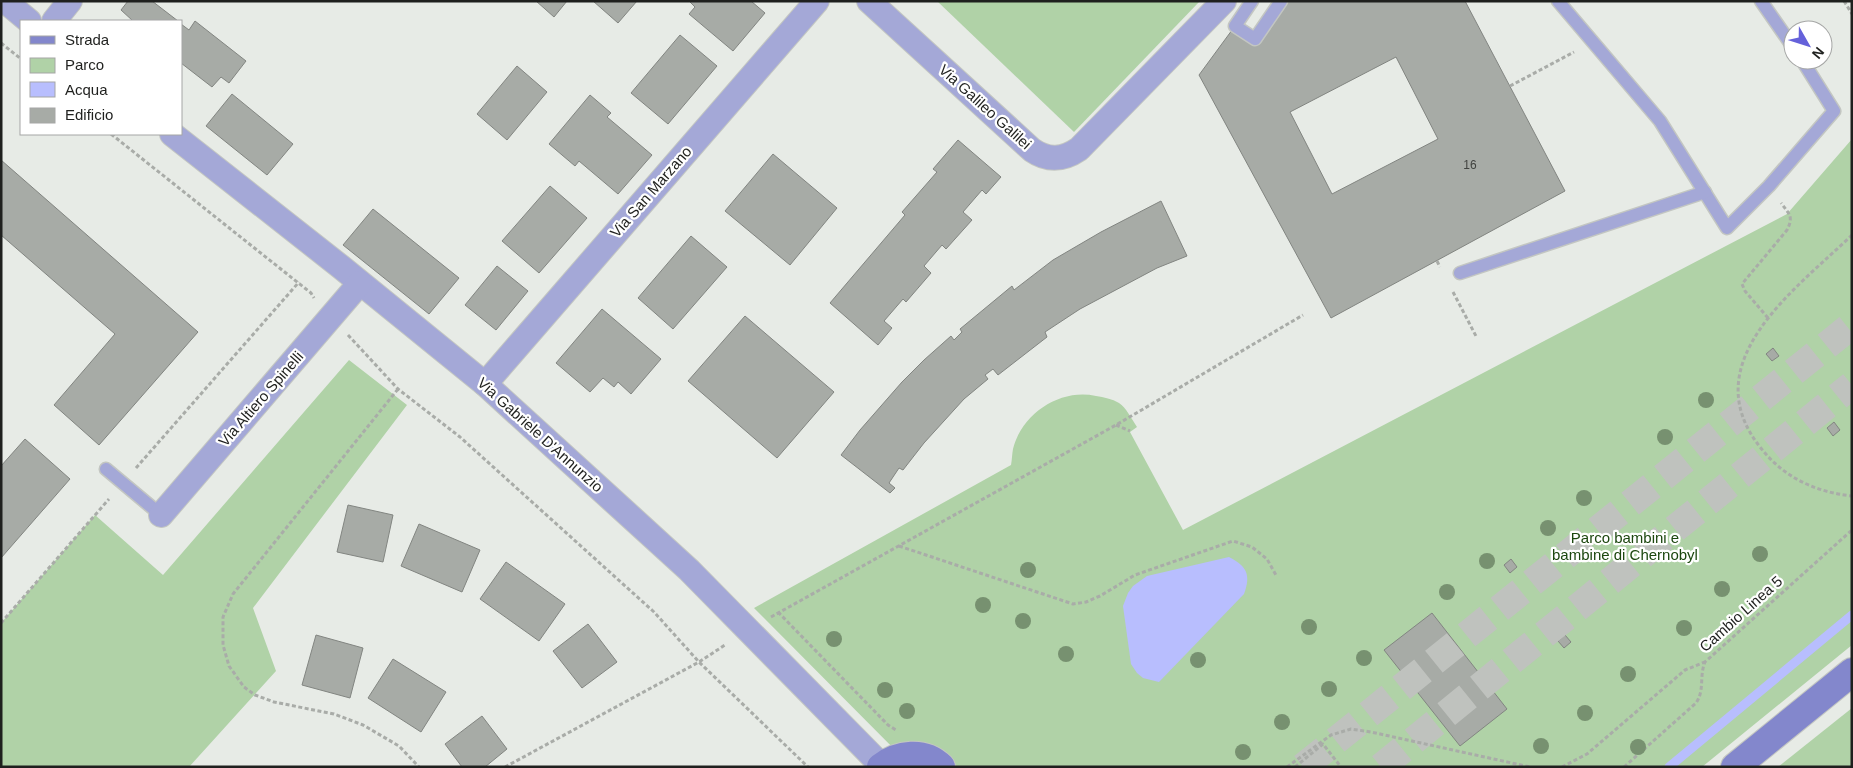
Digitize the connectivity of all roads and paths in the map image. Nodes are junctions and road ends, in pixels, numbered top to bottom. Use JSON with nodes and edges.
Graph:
{"nodes":[{"id":1,"x":5,"y":1,"type":"edge"},
{"id":2,"x":70,"y":1,"type":"edge"},
{"id":3,"x":817,"y":1,"type":"edge"},
{"id":4,"x":869,"y":1,"type":"edge"},
{"id":5,"x":1224,"y":1,"type":"edge"},
{"id":6,"x":1252,"y":1,"type":"edge"},
{"id":7,"x":1280,"y":1,"type":"edge"},
{"id":8,"x":1558,"y":1,"type":"edge"},
{"id":9,"x":1761,"y":1,"type":"edge"},
{"id":10,"x":1844,"y":1,"type":"edge"},
{"id":11,"x":1852,"y":14,"type":"edge"},
{"id":12,"x":28,"y":20,"type":"edge"},
{"id":13,"x":55,"y":20,"type":"edge"},
{"id":14,"x":1783,"y":33,"type":"edge"},
{"id":15,"x":1,"y":42,"type":"edge"},
{"id":16,"x":1592,"y":42,"type":"junction"},
{"id":17,"x":20,"y":58,"type":"edge"},
{"id":18,"x":1808,"y":70,"type":"edge"},
{"id":19,"x":1510,"y":86,"type":"dead end"},
{"id":20,"x":112,"y":135,"type":"edge"},
{"id":21,"x":173,"y":135,"type":"edge"},
{"id":22,"x":1769,"y":186,"type":"junction"},
{"id":23,"x":1705,"y":192,"type":"junction"},
{"id":24,"x":1852,"y":235,"type":"edge"},
{"id":25,"x":1437,"y":261,"type":"dead end"},
{"id":26,"x":1441,"y":269,"type":"dead end"},
{"id":27,"x":1460,"y":273,"type":"dead end"},
{"id":28,"x":298,"y":282,"type":"junction"},
{"id":29,"x":360,"y":283,"type":"junction"},
{"id":30,"x":1450,"y":287,"type":"dead end"},
{"id":31,"x":1303,"y":315,"type":"dead end"},
{"id":32,"x":1768,"y":318,"type":"junction"},
{"id":33,"x":329,"y":319,"type":"junction"},
{"id":34,"x":1477,"y":338,"type":"dead end"},
{"id":35,"x":485,"y":384,"type":"junction"},
{"id":36,"x":398,"y":389,"type":"junction"},
{"id":37,"x":1116,"y":426,"type":"junction"},
{"id":38,"x":1130,"y":431,"type":"dead end"},
{"id":39,"x":106,"y":468,"type":"dead end"},
{"id":40,"x":123,"y":482,"type":"junction"},
{"id":41,"x":1852,"y":496,"type":"edge"},
{"id":42,"x":161,"y":515,"type":"joint"},
{"id":43,"x":1852,"y":530,"type":"edge"},
{"id":44,"x":899,"y":546,"type":"junction"},
{"id":45,"x":1277,"y":576,"type":"dead end"},
{"id":46,"x":778,"y":612,"type":"junction"},
{"id":47,"x":1,"y":623,"type":"edge"},
{"id":48,"x":748,"y":631,"type":"junction"},
{"id":49,"x":699,"y":662,"type":"junction"},
{"id":50,"x":1705,"y":662,"type":"junction"},
{"id":51,"x":1852,"y":672,"type":"edge"},
{"id":52,"x":901,"y":734,"type":"dead end"},
{"id":53,"x":881,"y":766,"type":"edge"},
{"id":54,"x":419,"y":767,"type":"edge"},
{"id":55,"x":505,"y":767,"type":"edge"},
{"id":56,"x":808,"y":767,"type":"edge"},
{"id":57,"x":941,"y":767,"type":"edge"},
{"id":58,"x":1287,"y":767,"type":"edge"},
{"id":59,"x":1295,"y":767,"type":"edge"},
{"id":60,"x":1341,"y":767,"type":"edge"},
{"id":61,"x":1530,"y":767,"type":"edge"},
{"id":62,"x":1562,"y":767,"type":"edge"},
{"id":63,"x":1624,"y":767,"type":"edge"},
{"id":64,"x":1735,"y":767,"type":"edge"}],
"edges":[{"from":1,"to":12,"type":"street"},
{"from":2,"to":13,"type":"street"},
{"from":3,"to":35,"type":"street","name":"Via San Marzano"},
{"from":4,"to":5,"type":"street","name":"Via Galileo Galilei"},
{"from":6,"to":7,"type":"lane"},
{"from":8,"to":16,"type":"lane"},
{"from":9,"to":14,"type":"lane"},
{"from":10,"to":11,"type":"path"},
{"from":15,"to":17,"type":"path"},
{"from":16,"to":19,"type":"path"},
{"from":16,"to":23,"type":"lane"},
{"from":18,"to":22,"type":"lane"},
{"from":20,"to":28,"type":"path"},
{"from":21,"to":29,"type":"street","name":"Via Gabriele D'Annunzio"},
{"from":22,"to":23,"type":"lane"},
{"from":22,"to":32,"type":"path"},
{"from":23,"to":27,"type":"lane"},
{"from":24,"to":32,"type":"path"},
{"from":25,"to":26,"type":"path"},
{"from":28,"to":33,"type":"path"},
{"from":28,"to":40,"type":"path"},
{"from":29,"to":33,"type":"street","name":"Via Altiero Spinelli"},
{"from":29,"to":35,"type":"street","name":"Via Gabriele D'Annunzio"},
{"from":30,"to":34,"type":"path"},
{"from":31,"to":37,"type":"path"},
{"from":32,"to":41,"type":"path"},
{"from":33,"to":36,"type":"path"},
{"from":33,"to":42,"type":"street","name":"Via Altiero Spinelli"},
{"from":35,"to":48,"type":"street","name":"Via Gabriele D'Annunzio"},
{"from":36,"to":49,"type":"path"},
{"from":36,"to":54,"type":"path"},
{"from":37,"to":38,"type":"path"},
{"from":37,"to":44,"type":"path"},
{"from":39,"to":40,"type":"lane"},
{"from":40,"to":42,"type":"lane"},
{"from":40,"to":47,"type":"path"},
{"from":43,"to":50,"type":"path","name":"Cambio Linea 5"},
{"from":44,"to":45,"type":"path"},
{"from":44,"to":46,"type":"path"},
{"from":46,"to":48,"type":"path"},
{"from":46,"to":52,"type":"path"},
{"from":48,"to":49,"type":"path"},
{"from":48,"to":53,"type":"street","name":"Via Gabriele D'Annunzio"},
{"from":49,"to":55,"type":"path"},
{"from":49,"to":56,"type":"path"},
{"from":50,"to":62,"type":"path"},
{"from":50,"to":63,"type":"path","name":"Cambio Linea 5"},
{"from":51,"to":64,"type":"street"},
{"from":53,"to":57,"type":"street","name":"Via Gabriele D'Annunzio"},
{"from":58,"to":61,"type":"path"},
{"from":59,"to":60,"type":"path"}]}
